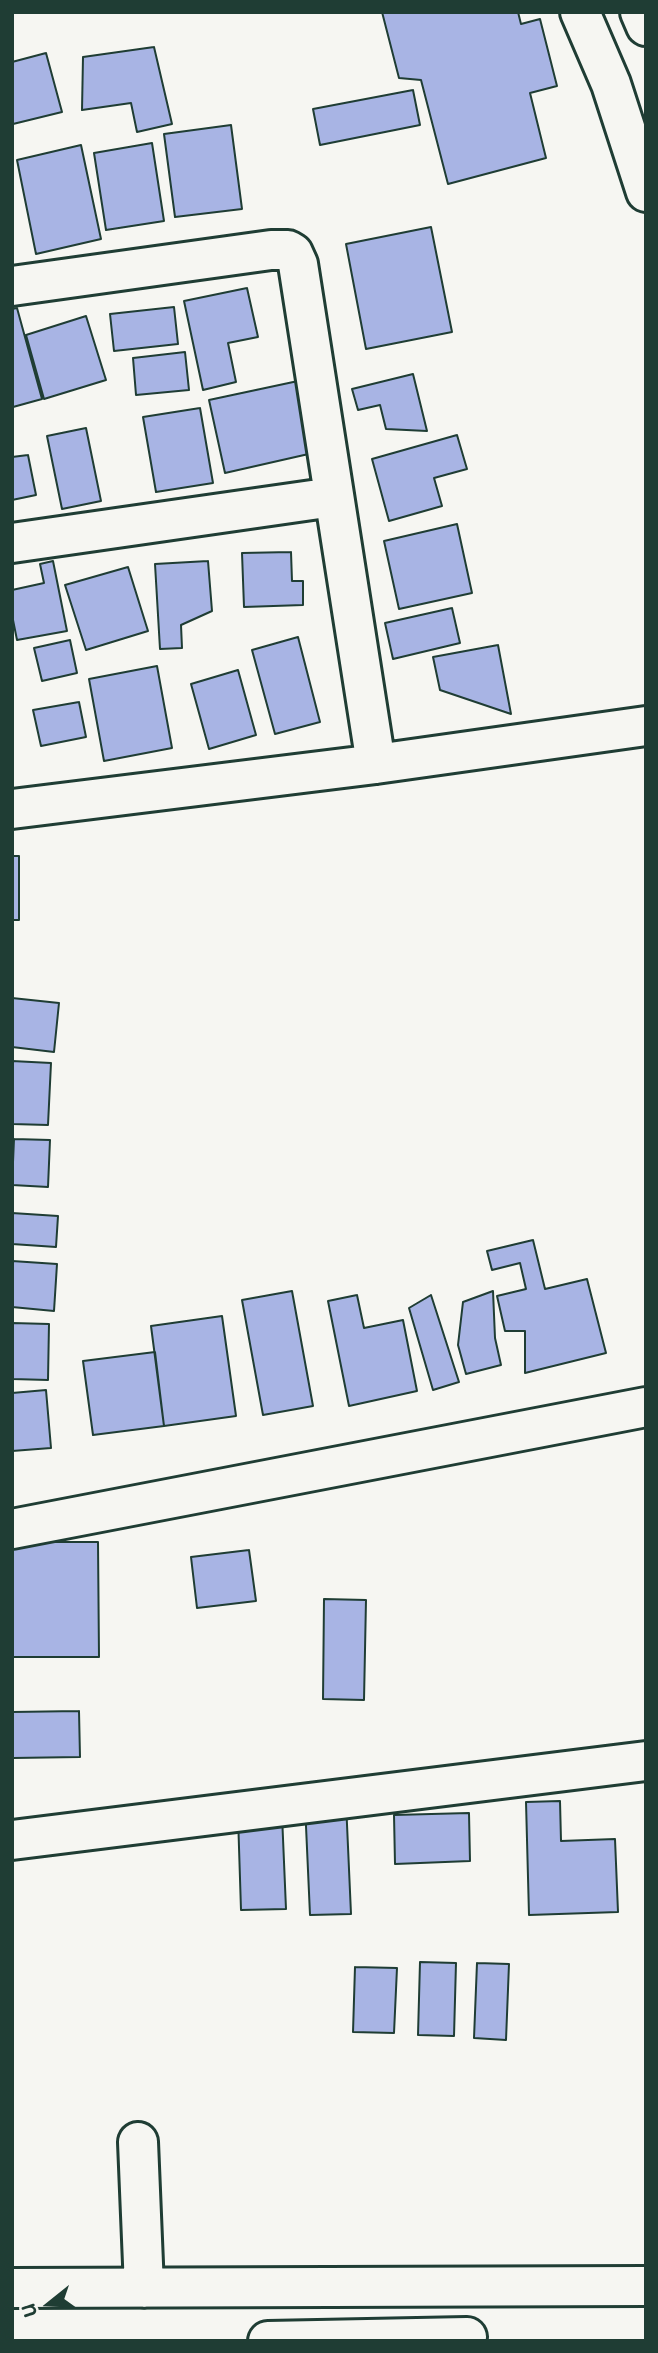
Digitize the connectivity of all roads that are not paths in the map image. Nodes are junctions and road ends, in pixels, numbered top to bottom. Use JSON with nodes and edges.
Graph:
{"nodes":[{"id":1,"x":580,"y":12,"type":"edge"},
{"id":2,"x":640,"y":12,"type":"edge"},
{"id":3,"x":646,"y":26,"type":"edge"},
{"id":4,"x":646,"y":192,"type":"edge"},
{"id":5,"x":12,"y":286,"type":"edge"},
{"id":6,"x":333,"y":497,"type":"junction"},
{"id":7,"x":12,"y":543,"type":"edge"},
{"id":8,"x":646,"y":726,"type":"edge"},
{"id":9,"x":376,"y":764,"type":"junction"},
{"id":10,"x":12,"y":809,"type":"edge"},
{"id":11,"x":646,"y":1407,"type":"edge"},
{"id":12,"x":12,"y":1530,"type":"edge"},
{"id":13,"x":646,"y":1761,"type":"edge"},
{"id":14,"x":12,"y":1840,"type":"edge"},
{"id":15,"x":138,"y":2143,"type":"dead end"},
{"id":16,"x":646,"y":2286,"type":"edge"},
{"id":17,"x":12,"y":2288,"type":"edge"},
{"id":18,"x":144,"y":2288,"type":"junction"},
{"id":19,"x":467,"y":2337,"type":"dead end"},
{"id":20,"x":268,"y":2341,"type":"edge"}],
"edges":[{"from":1,"to":4,"type":"street"},
{"from":2,"to":3,"type":"street"},
{"from":5,"to":6,"type":"street"},
{"from":6,"to":7,"type":"street"},
{"from":6,"to":9,"type":"street"},
{"from":8,"to":9,"type":"street"},
{"from":9,"to":10,"type":"street"},
{"from":11,"to":12,"type":"street"},
{"from":13,"to":14,"type":"street"},
{"from":15,"to":18,"type":"street"},
{"from":16,"to":18,"type":"street"},
{"from":17,"to":18,"type":"street"},
{"from":19,"to":20,"type":"street"}]}
